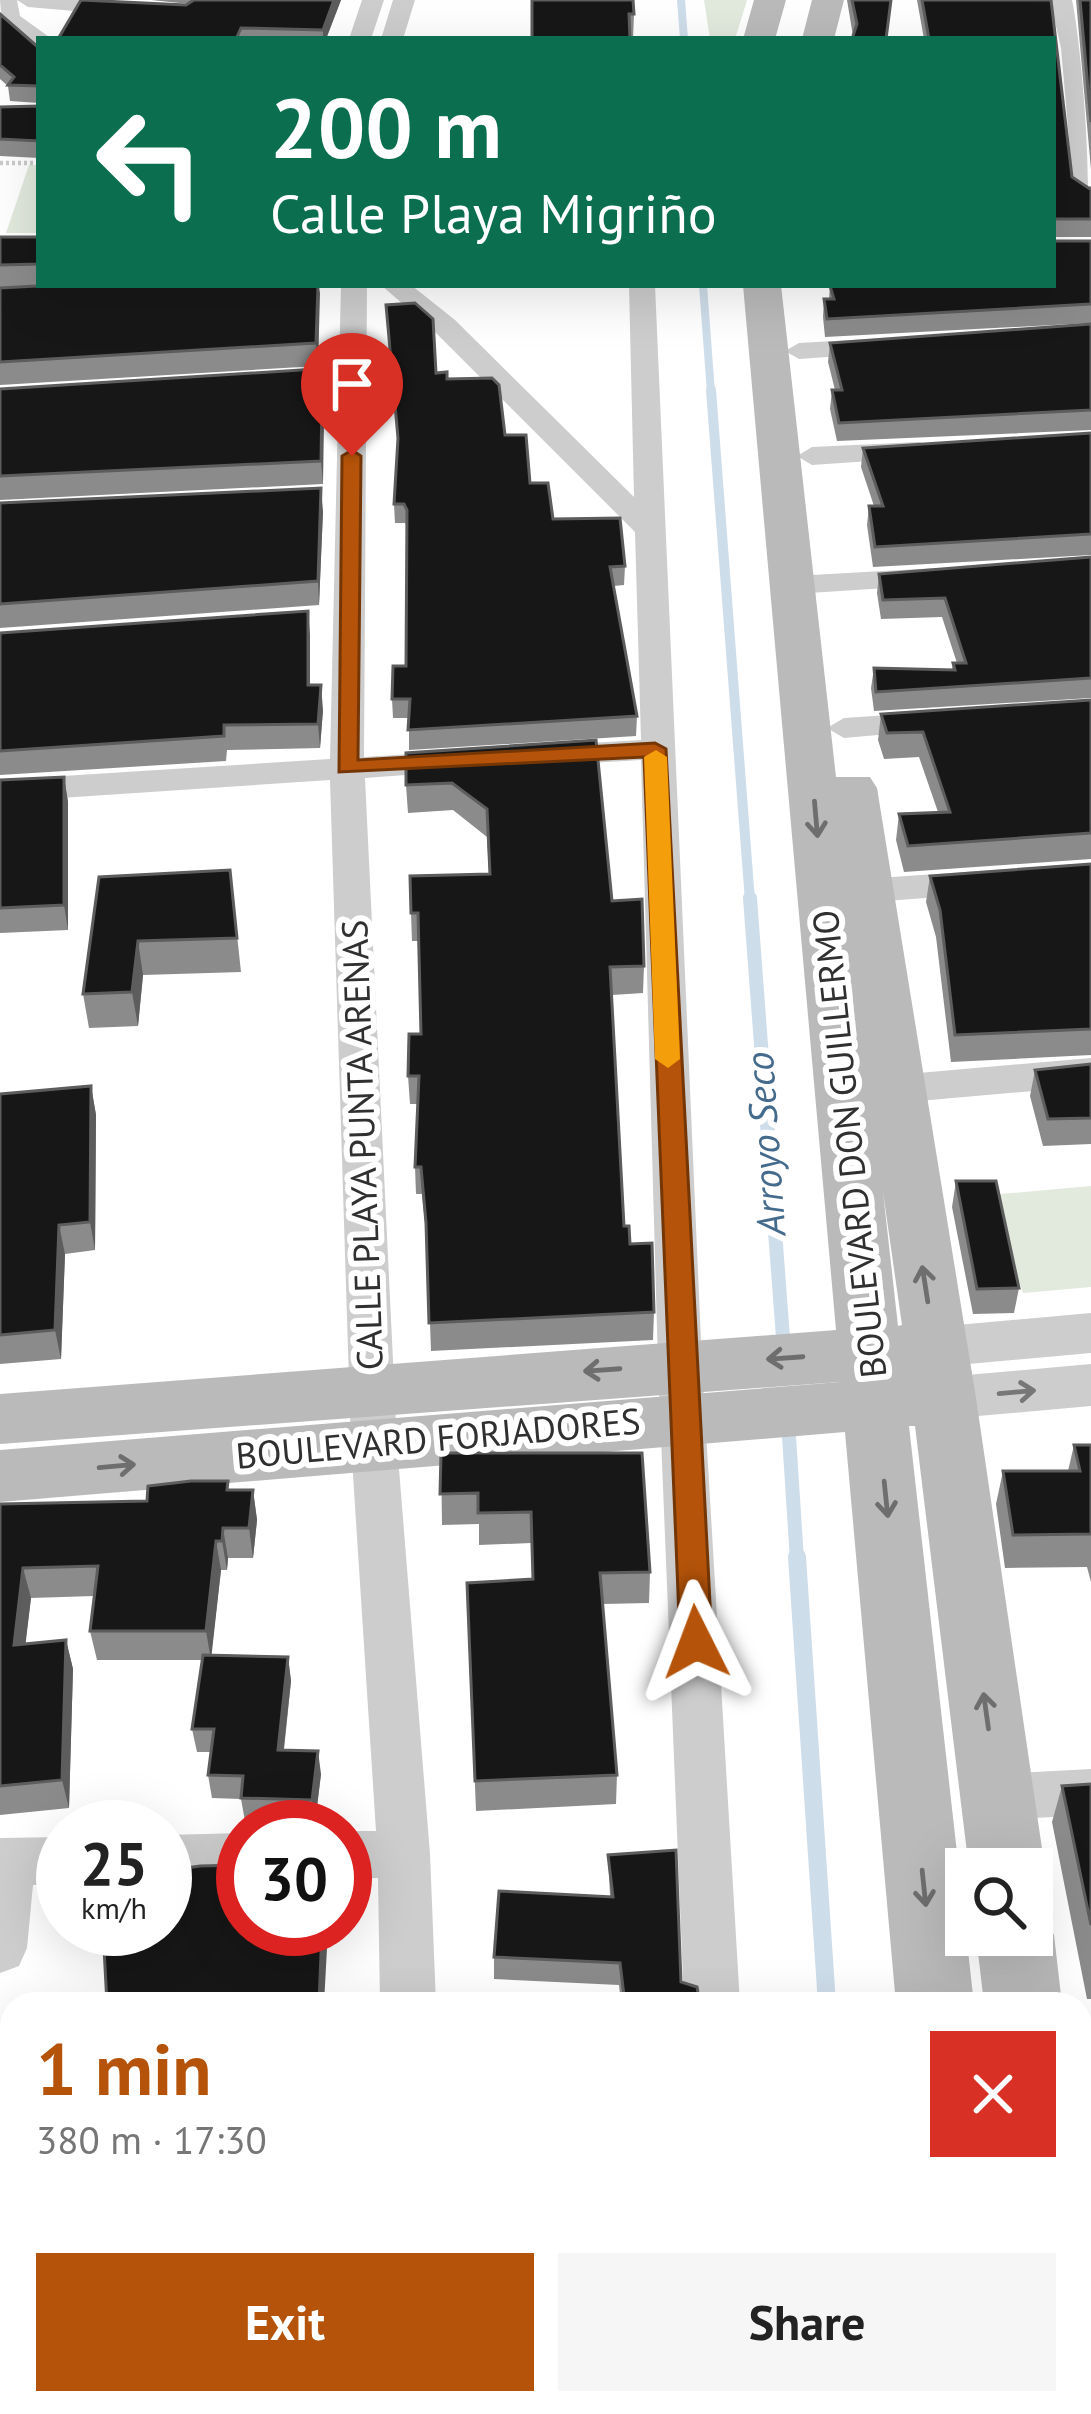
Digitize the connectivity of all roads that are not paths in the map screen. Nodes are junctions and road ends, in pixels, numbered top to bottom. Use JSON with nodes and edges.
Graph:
{"nodes":[{"id":1,"x":6,"y":0,"type":"edge"},
{"id":2,"x":28,"y":0,"type":"edge"},
{"id":3,"x":374,"y":0,"type":"edge"},
{"id":4,"x":404,"y":0,"type":"edge"},
{"id":5,"x":770,"y":0,"type":"edge"},
{"id":6,"x":828,"y":0,"type":"edge"},
{"id":7,"x":1061,"y":0,"type":"edge"},
{"id":8,"x":152,"y":10,"type":"edge"},
{"id":9,"x":36,"y":36,"type":"edge"},
{"id":10,"x":361,"y":36,"type":"edge"},
{"id":11,"x":393,"y":36,"type":"edge"},
{"id":12,"x":760,"y":36,"type":"edge"},
{"id":13,"x":819,"y":36,"type":"edge"},
{"id":14,"x":1072,"y":48,"type":"edge"},
{"id":15,"x":1056,"y":193,"type":"edge"},
{"id":16,"x":1089,"y":194,"type":"edge"},
{"id":17,"x":354,"y":288,"type":"edge"},
{"id":18,"x":398,"y":288,"type":"edge"},
{"id":19,"x":642,"y":288,"type":"edge"},
{"id":20,"x":763,"y":288,"type":"edge"},
{"id":21,"x":792,"y":288,"type":"edge"},
{"id":22,"x":911,"y":345,"type":"edge"},
{"id":23,"x":799,"y":351,"type":"junction"},
{"id":24,"x":952,"y":449,"type":"edge"},
{"id":25,"x":812,"y":456,"type":"junction"},
{"id":26,"x":652,"y":530,"type":"junction"},
{"id":27,"x":974,"y":574,"type":"edge"},
{"id":28,"x":814,"y":584,"type":"junction"},
{"id":29,"x":956,"y":720,"type":"edge"},
{"id":30,"x":844,"y":728,"type":"junction"},
{"id":31,"x":655,"y":749,"type":"junction"},
{"id":32,"x":346,"y":768,"type":"junction"},
{"id":33,"x":0,"y":790,"type":"edge"},
{"id":34,"x":1091,"y":874,"type":"edge"},
{"id":35,"x":844,"y":892,"type":"junction"},
{"id":36,"x":1091,"y":1072,"type":"edge"},
{"id":37,"x":896,"y":1089,"type":"junction"},
{"id":38,"x":1091,"y":1333,"type":"edge"},
{"id":39,"x":939,"y":1373,"type":"junction"},
{"id":40,"x":863,"y":1379,"type":"junction"},
{"id":41,"x":1091,"y":1385,"type":"edge"},
{"id":42,"x":701,"y":1389,"type":"junction"},
{"id":43,"x":373,"y":1416,"type":"junction"},
{"id":44,"x":0,"y":1419,"type":"edge"},
{"id":45,"x":0,"y":1476,"type":"edge"},
{"id":46,"x":1091,"y":1792,"type":"edge"},
{"id":47,"x":998,"y":1796,"type":"junction"},
{"id":48,"x":1004,"y":1848,"type":"edge"},
{"id":49,"x":404,"y":1854,"type":"junction"},
{"id":50,"x":372,"y":1855,"type":"edge"},
{"id":51,"x":36,"y":1861,"type":"edge"},
{"id":52,"x":4,"y":1862,"type":"edge"},
{"id":53,"x":0,"y":1948,"type":"edge"},
{"id":54,"x":1017,"y":1956,"type":"edge"},
{"id":55,"x":408,"y":1992,"type":"edge"},
{"id":56,"x":712,"y":1992,"type":"edge"},
{"id":57,"x":934,"y":1992,"type":"edge"},
{"id":58,"x":1022,"y":1992,"type":"edge"}],
"edges":[{"from":1,"to":9,"type":"street"},
{"from":2,"to":8,"type":"street"},
{"from":3,"to":10,"type":"street"},
{"from":4,"to":11,"type":"street"},
{"from":5,"to":12,"type":"main road"},
{"from":6,"to":13,"type":"main road"},
{"from":7,"to":14,"type":"street"},
{"from":14,"to":16,"type":"street"},
{"from":15,"to":16,"type":"street"},
{"from":17,"to":32,"type":"street","name":"CALLE PLAYA PUNTA ARENAS"},
{"from":18,"to":26,"type":"street"},
{"from":19,"to":26,"type":"street"},
{"from":20,"to":28,"type":"main road","name":"BOULEVARD DON GUILLERMO"},
{"from":21,"to":23,"type":"main road","name":"BOULEVARD DON GUILLERMO"},
{"from":22,"to":23,"type":"street"},
{"from":23,"to":25,"type":"main road","name":"BOULEVARD DON GUILLERMO"},
{"from":24,"to":25,"type":"street"},
{"from":25,"to":28,"type":"main road","name":"BOULEVARD DON GUILLERMO"},
{"from":26,"to":31,"type":"street"},
{"from":27,"to":28,"type":"street"},
{"from":28,"to":30,"type":"main road","name":"BOULEVARD DON GUILLERMO"},
{"from":28,"to":35,"type":"main road","name":"BOULEVARD DON GUILLERMO","one_way":true},
{"from":29,"to":30,"type":"street"},
{"from":30,"to":35,"type":"main road","name":"BOULEVARD DON GUILLERMO"},
{"from":31,"to":32,"type":"street"},
{"from":31,"to":42,"type":"street"},
{"from":32,"to":33,"type":"street"},
{"from":32,"to":43,"type":"street","name":"CALLE PLAYA PUNTA ARENAS"},
{"from":34,"to":35,"type":"street"},
{"from":35,"to":37,"type":"main road","name":"BOULEVARD DON GUILLERMO"},
{"from":35,"to":40,"type":"main road","name":"BOULEVARD DON GUILLERMO"},
{"from":36,"to":37,"type":"street"},
{"from":39,"to":37,"type":"main road","name":"BOULEVARD DON GUILLERMO","one_way":true},
{"from":38,"to":39,"type":"street","name":"BOULEVARD FORJADORES"},
{"from":39,"to":40,"type":"main road","name":"BOULEVARD FORJADORES"},
{"from":39,"to":41,"type":"street","name":"BOULEVARD FORJADORES","one_way":true},
{"from":47,"to":39,"type":"main road","name":"BOULEVARD DON GUILLERMO","one_way":true},
{"from":40,"to":42,"type":"main road","name":"BOULEVARD FORJADORES"},
{"from":40,"to":57,"type":"main road","name":"BOULEVARD DON GUILLERMO","one_way":true},
{"from":42,"to":43,"type":"main road","name":"BOULEVARD FORJADORES"},
{"from":42,"to":56,"type":"street"},
{"from":43,"to":44,"type":"main road","name":"BOULEVARD FORJADORES"},
{"from":45,"to":43,"type":"main road","name":"BOULEVARD FORJADORES","one_way":true},
{"from":43,"to":49,"type":"street","name":"CALLE PLAYA PUNTA ARENAS"},
{"from":46,"to":47,"type":"street"},
{"from":47,"to":48,"type":"main road","name":"BOULEVARD DON GUILLERMO"},
{"from":49,"to":50,"type":"street"},
{"from":49,"to":55,"type":"street","name":"CALLE PLAYA PUNTA ARENAS"},
{"from":51,"to":52,"type":"street"},
{"from":52,"to":53,"type":"street"},
{"from":54,"to":58,"type":"main road"}]}
